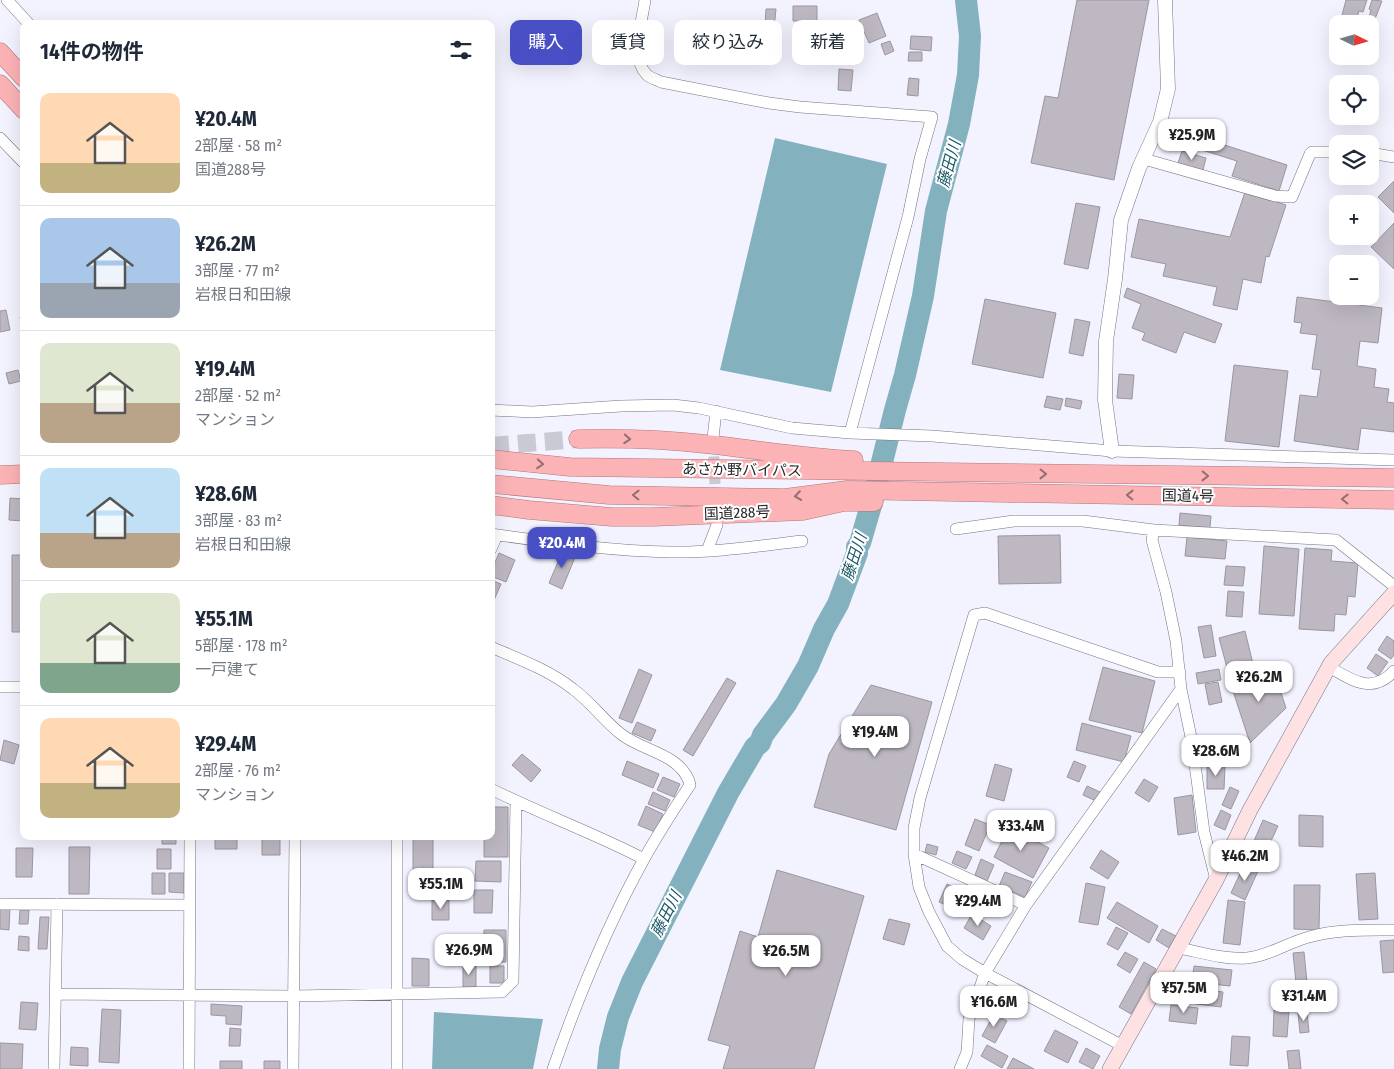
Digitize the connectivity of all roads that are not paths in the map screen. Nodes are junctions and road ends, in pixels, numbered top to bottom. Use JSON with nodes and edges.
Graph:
{"nodes":[{"id":1,"x":7,"y":0,"type":"edge"},
{"id":2,"x":645,"y":0,"type":"edge"},
{"id":3,"x":1165,"y":0,"type":"edge"},
{"id":4,"x":25,"y":20,"type":"edge"},
{"id":5,"x":0,"y":52,"type":"edge"},
{"id":6,"x":20,"y":74,"type":"edge"},
{"id":7,"x":0,"y":84,"type":"edge"},
{"id":8,"x":20,"y":106,"type":"edge"},
{"id":9,"x":0,"y":138,"type":"edge"},
{"id":10,"x":1329,"y":152,"type":"edge"},
{"id":11,"x":1379,"y":154,"type":"edge"},
{"id":12,"x":1394,"y":157,"type":"edge"},
{"id":13,"x":20,"y":159,"type":"edge"},
{"id":14,"x":1144,"y":159,"type":"junction"},
{"id":15,"x":495,"y":410,"type":"edge"},
{"id":16,"x":716,"y":411,"type":"junction"},
{"id":17,"x":855,"y":433,"type":"junction"},
{"id":18,"x":713,"y":438,"type":"tunnel mouth"},
{"id":19,"x":578,"y":439,"type":"tunnel mouth"},
{"id":20,"x":1112,"y":451,"type":"junction"},
{"id":21,"x":495,"y":459,"type":"edge"},
{"id":22,"x":1394,"y":460,"type":"edge"},
{"id":23,"x":0,"y":464,"type":"edge"},
{"id":24,"x":20,"y":464,"type":"edge"},
{"id":25,"x":852,"y":465,"type":"junction"},
{"id":26,"x":20,"y":474,"type":"edge"},
{"id":27,"x":0,"y":475,"type":"edge"},
{"id":28,"x":1394,"y":478,"type":"edge"},
{"id":29,"x":495,"y":484,"type":"edge"},
{"id":30,"x":981,"y":492,"type":"joint"},
{"id":31,"x":845,"y":496,"type":"junction"},
{"id":32,"x":1394,"y":500,"type":"edge"},
{"id":33,"x":495,"y":505,"type":"edge"},
{"id":34,"x":716,"y":525,"type":"dead end"},
{"id":35,"x":956,"y":529,"type":"dead end"},
{"id":36,"x":1154,"y":530,"type":"junction"},
{"id":37,"x":495,"y":535,"type":"edge"},
{"id":38,"x":802,"y":541,"type":"dead end"},
{"id":39,"x":707,"y":552,"type":"junction"},
{"id":40,"x":1394,"y":586,"type":"edge"},
{"id":41,"x":1394,"y":593,"type":"edge"},
{"id":42,"x":495,"y":649,"type":"edge"},
{"id":43,"x":1329,"y":667,"type":"junction"},
{"id":44,"x":1394,"y":671,"type":"edge"},
{"id":45,"x":1180,"y":672,"type":"junction"},
{"id":46,"x":0,"y":687,"type":"edge"},
{"id":47,"x":20,"y":687,"type":"edge"},
{"id":48,"x":1181,"y":689,"type":"junction"},
{"id":49,"x":495,"y":791,"type":"edge"},
{"id":50,"x":516,"y":801,"type":"junction"},
{"id":51,"x":190,"y":840,"type":"edge"},
{"id":52,"x":295,"y":840,"type":"edge"},
{"id":53,"x":397,"y":840,"type":"edge"},
{"id":54,"x":914,"y":854,"type":"junction"},
{"id":55,"x":644,"y":859,"type":"junction"},
{"id":56,"x":1216,"y":880,"type":"junction"},
{"id":57,"x":0,"y":904,"type":"edge"},
{"id":58,"x":57,"y":904,"type":"junction"},
{"id":59,"x":190,"y":905,"type":"junction"},
{"id":60,"x":1026,"y":905,"type":"junction"},
{"id":61,"x":1394,"y":930,"type":"edge"},
{"id":62,"x":1179,"y":948,"type":"junction"},
{"id":63,"x":985,"y":972,"type":"junction"},
{"id":64,"x":56,"y":994,"type":"junction"},
{"id":65,"x":190,"y":994,"type":"junction"},
{"id":66,"x":398,"y":995,"type":"junction"},
{"id":67,"x":294,"y":996,"type":"junction"},
{"id":68,"x":1123,"y":1046,"type":"junction"},
{"id":69,"x":54,"y":1069,"type":"edge"},
{"id":70,"x":189,"y":1069,"type":"edge"},
{"id":71,"x":293,"y":1069,"type":"edge"},
{"id":72,"x":397,"y":1069,"type":"edge"},
{"id":73,"x":554,"y":1069,"type":"edge"},
{"id":74,"x":960,"y":1069,"type":"edge"},
{"id":75,"x":1110,"y":1069,"type":"edge"}],
"edges":[{"from":1,"to":4,"type":"street"},
{"from":2,"to":17,"type":"street"},
{"from":3,"to":14,"type":"street"},
{"from":5,"to":6,"type":"highway"},
{"from":7,"to":8,"type":"highway"},
{"from":9,"to":13,"type":"street"},
{"from":10,"to":14,"type":"street"},
{"from":11,"to":12,"type":"street"},
{"from":14,"to":20,"type":"street"},
{"from":15,"to":16,"type":"street"},
{"from":16,"to":17,"type":"street"},
{"from":16,"to":18,"type":"street"},
{"from":17,"to":20,"type":"street"},
{"from":19,"to":25,"type":"highway","one_way":true},
{"from":20,"to":22,"type":"street"},
{"from":21,"to":25,"type":"highway","name":"あさか野バイパス","one_way":true},
{"from":23,"to":24,"type":"highway"},
{"from":25,"to":28,"type":"highway","name":"国道4号","one_way":true},
{"from":26,"to":27,"type":"highway"},
{"from":31,"to":29,"type":"highway","name":"あさか野バイパス","one_way":true},
{"from":30,"to":31,"type":"highway","name":"国道288号"},
{"from":32,"to":30,"type":"highway","name":"国道4号","one_way":true},
{"from":31,"to":33,"type":"highway","name":"国道288号"},
{"from":34,"to":39,"type":"street"},
{"from":35,"to":36,"type":"street"},
{"from":36,"to":40,"type":"street"},
{"from":36,"to":45,"type":"street"},
{"from":37,"to":39,"type":"street"},
{"from":38,"to":39,"type":"street"},
{"from":41,"to":43,"type":"main road"},
{"from":42,"to":55,"type":"street"},
{"from":43,"to":44,"type":"street"},
{"from":43,"to":56,"type":"main road"},
{"from":45,"to":48,"type":"street"},
{"from":45,"to":54,"type":"street"},
{"from":46,"to":47,"type":"street"},
{"from":48,"to":56,"type":"street"},
{"from":48,"to":60,"type":"street"},
{"from":49,"to":50,"type":"street"},
{"from":50,"to":55,"type":"street"},
{"from":50,"to":66,"type":"street"},
{"from":51,"to":59,"type":"street"},
{"from":52,"to":67,"type":"street"},
{"from":53,"to":66,"type":"street"},
{"from":54,"to":60,"type":"street"},
{"from":54,"to":63,"type":"street"},
{"from":55,"to":73,"type":"street"},
{"from":56,"to":62,"type":"main road"},
{"from":57,"to":58,"type":"street"},
{"from":58,"to":59,"type":"street"},
{"from":58,"to":64,"type":"street"},
{"from":59,"to":65,"type":"street"},
{"from":60,"to":63,"type":"street"},
{"from":61,"to":62,"type":"street"},
{"from":62,"to":68,"type":"main road"},
{"from":63,"to":68,"type":"street"},
{"from":63,"to":74,"type":"street"},
{"from":64,"to":65,"type":"street"},
{"from":64,"to":69,"type":"street"},
{"from":65,"to":67,"type":"street"},
{"from":65,"to":70,"type":"street"},
{"from":66,"to":67,"type":"street"},
{"from":66,"to":72,"type":"street"},
{"from":67,"to":71,"type":"street"},
{"from":68,"to":75,"type":"main road"}]}
